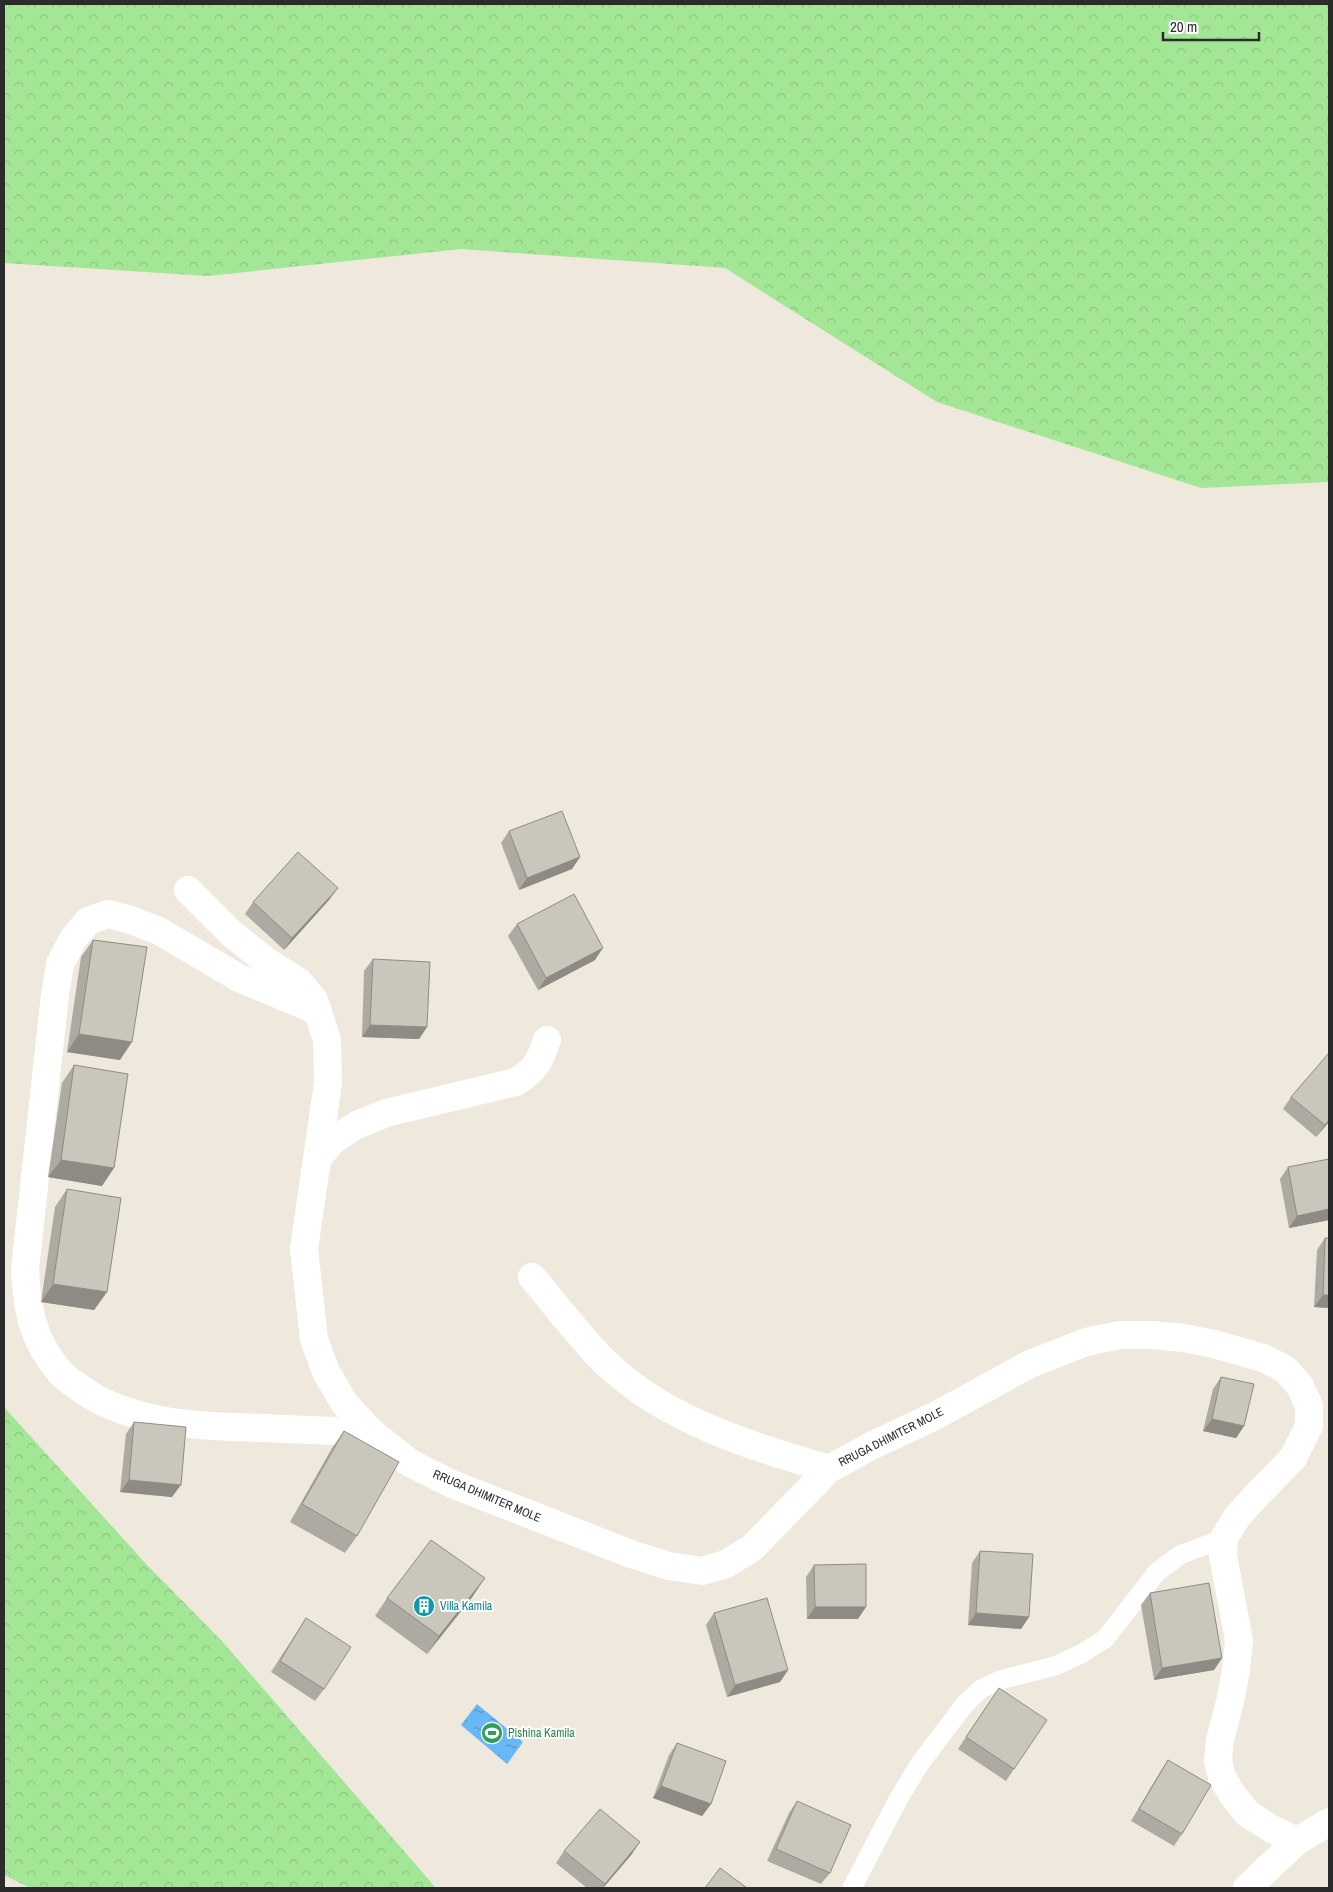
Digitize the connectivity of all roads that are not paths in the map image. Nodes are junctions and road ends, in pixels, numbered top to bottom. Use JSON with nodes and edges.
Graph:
{"nodes":[{"id":1,"x":188,"y":890,"type":"dead end"},
{"id":2,"x":318,"y":1011,"type":"junction"},
{"id":3,"x":547,"y":1040,"type":"dead end"},
{"id":4,"x":317,"y":1159,"type":"junction"},
{"id":5,"x":532,"y":1277,"type":"dead end"},
{"id":6,"x":372,"y":1432,"type":"junction"},
{"id":7,"x":829,"y":1469,"type":"junction"},
{"id":8,"x":1224,"y":1538,"type":"junction"},
{"id":9,"x":1329,"y":1822,"type":"edge"},
{"id":10,"x":1297,"y":1841,"type":"junction"},
{"id":11,"x":852,"y":1888,"type":"edge"},
{"id":12,"x":1247,"y":1888,"type":"edge"}],
"edges":[{"from":1,"to":2,"type":"street","name":"RRUGA DHIMITER MOLE"},
{"from":2,"to":4,"type":"street","name":"RRUGA DHIMITER MOLE"},
{"from":2,"to":6,"type":"street"},
{"from":3,"to":4,"type":"street"},
{"from":4,"to":6,"type":"street","name":"RRUGA DHIMITER MOLE"},
{"from":5,"to":7,"type":"street"},
{"from":6,"to":7,"type":"street","name":"RRUGA DHIMITER MOLE"},
{"from":7,"to":8,"type":"street","name":"RRUGA DHIMITER MOLE"},
{"from":8,"to":10,"type":"street"},
{"from":8,"to":11,"type":"lane"},
{"from":9,"to":10,"type":"street"},
{"from":10,"to":12,"type":"street"}]}
